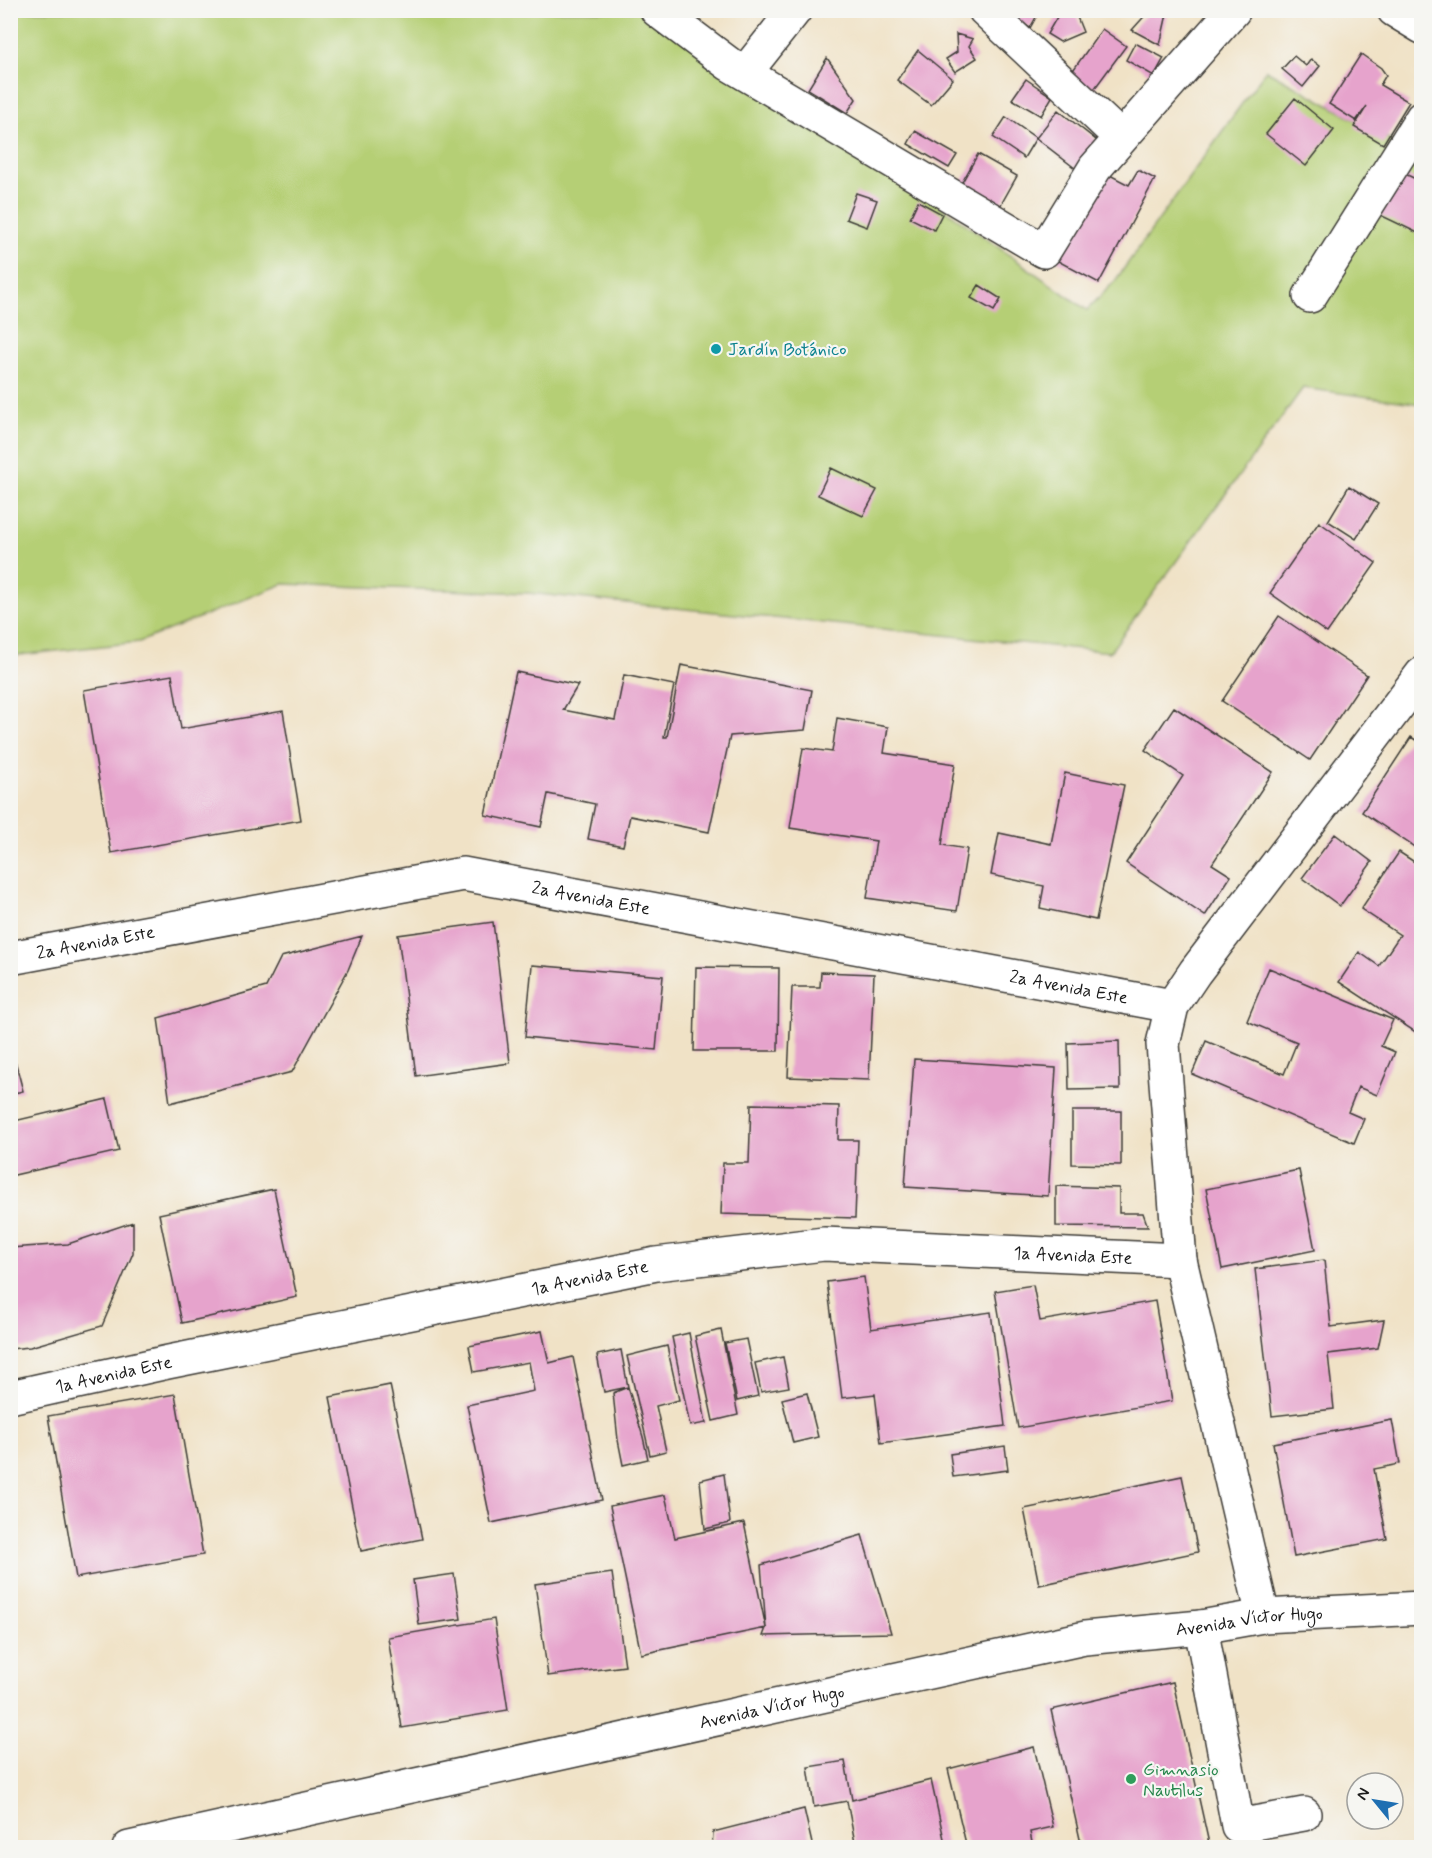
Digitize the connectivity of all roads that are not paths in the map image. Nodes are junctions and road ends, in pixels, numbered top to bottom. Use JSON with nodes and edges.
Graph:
{"nodes":[{"id":1,"x":657,"y":10,"type":"edge"},
{"id":2,"x":795,"y":10,"type":"edge"},
{"id":3,"x":985,"y":10,"type":"edge"},
{"id":4,"x":1234,"y":10,"type":"edge"},
{"id":5,"x":1394,"y":10,"type":"edge"},
{"id":6,"x":1422,"y":27,"type":"edge"},
{"id":7,"x":745,"y":73,"type":"junction"},
{"id":8,"x":1422,"y":118,"type":"edge"},
{"id":9,"x":1121,"y":138,"type":"junction"},
{"id":10,"x":1310,"y":296,"type":"dead end"},
{"id":11,"x":1422,"y":674,"type":"edge"},
{"id":12,"x":10,"y":958,"type":"edge"},
{"id":13,"x":1172,"y":1006,"type":"junction"},
{"id":14,"x":1180,"y":1260,"type":"junction"},
{"id":15,"x":10,"y":1397,"type":"edge"},
{"id":16,"x":1422,"y":1608,"type":"edge"},
{"id":17,"x":1263,"y":1616,"type":"junction"},
{"id":18,"x":1201,"y":1627,"type":"junction"},
{"id":19,"x":1304,"y":1814,"type":"dead end"},
{"id":20,"x":258,"y":1834,"type":"edge"},
{"id":21,"x":129,"y":1848,"type":"edge"}],
"edges":[{"from":1,"to":7,"type":"street"},
{"from":2,"to":7,"type":"street"},
{"from":3,"to":9,"type":"street"},
{"from":4,"to":9,"type":"street"},
{"from":5,"to":6,"type":"street"},
{"from":7,"to":9,"type":"street"},
{"from":8,"to":10,"type":"street"},
{"from":11,"to":13,"type":"street"},
{"from":12,"to":13,"type":"street","name":"2a Avenida Este"},
{"from":13,"to":14,"type":"street"},
{"from":14,"to":15,"type":"street","name":"1a Avenida Este"},
{"from":14,"to":17,"type":"street"},
{"from":16,"to":17,"type":"street","name":"Avenida Víctor Hugo"},
{"from":17,"to":18,"type":"street","name":"Avenida Víctor Hugo"},
{"from":18,"to":19,"type":"street"},
{"from":18,"to":20,"type":"street","name":"Avenida Víctor Hugo"},
{"from":20,"to":21,"type":"street","name":"Avenida Víctor Hugo"}]}
